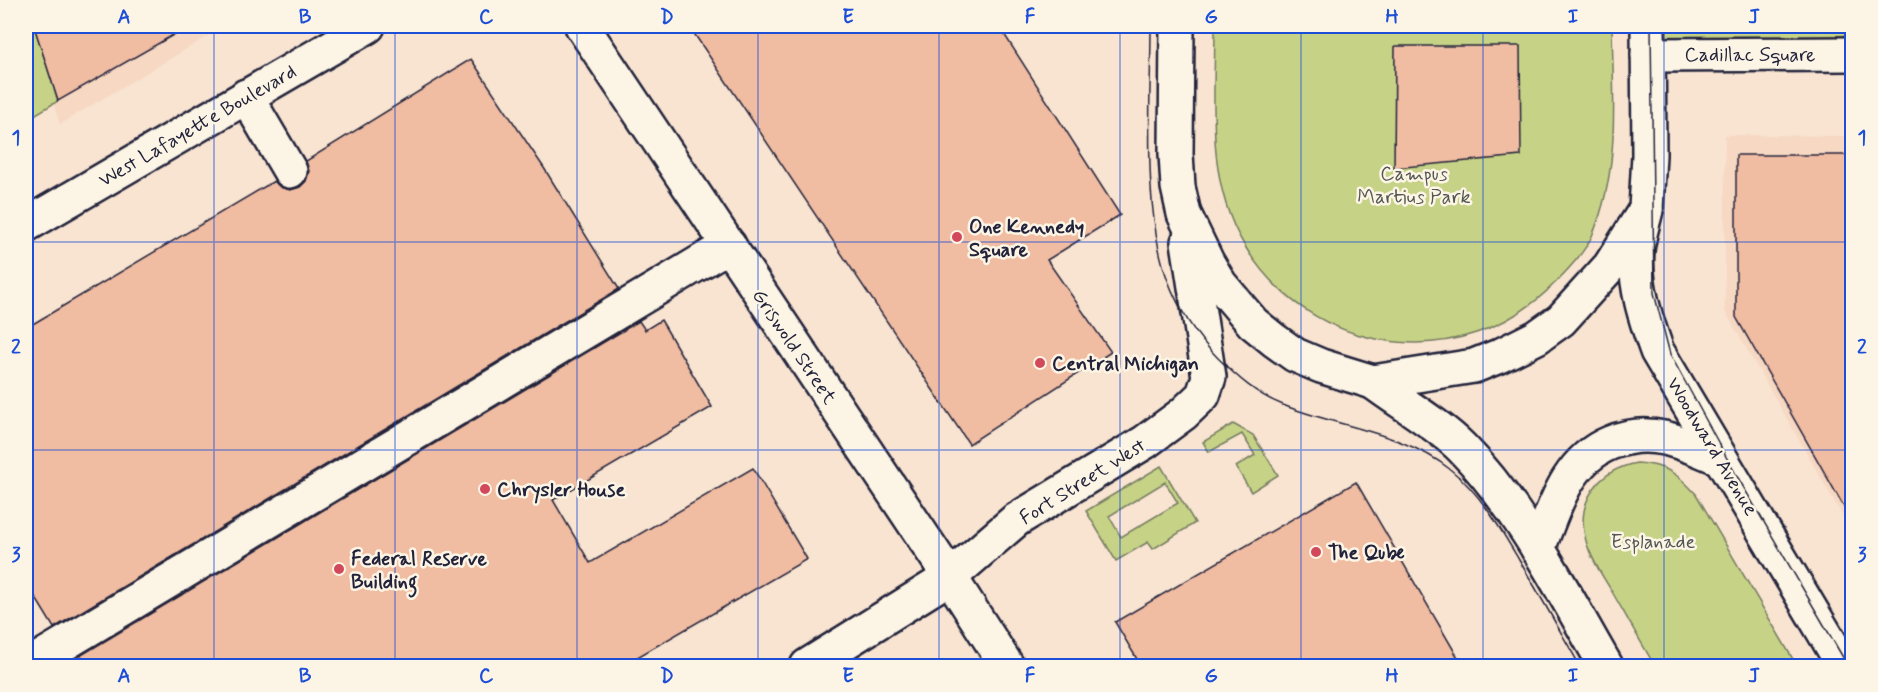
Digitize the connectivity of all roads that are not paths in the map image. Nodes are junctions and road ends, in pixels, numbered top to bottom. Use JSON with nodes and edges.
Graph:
{"nodes":[{"id":1,"x":368,"y":26,"type":"edge"},
{"id":2,"x":582,"y":26,"type":"edge"},
{"id":3,"x":1176,"y":26,"type":"edge"},
{"id":4,"x":1648,"y":40,"type":"edge"},
{"id":5,"x":1852,"y":54,"type":"edge"},
{"id":6,"x":246,"y":96,"type":"junction"},
{"id":7,"x":290,"y":171,"type":"dead end"},
{"id":8,"x":1646,"y":208,"type":"junction"},
{"id":9,"x":1184,"y":214,"type":"junction"},
{"id":10,"x":26,"y":225,"type":"edge"},
{"id":11,"x":729,"y":245,"type":"junction"},
{"id":12,"x":1373,"y":382,"type":"junction"},
{"id":13,"x":1720,"y":458,"type":"junction"},
{"id":14,"x":1538,"y":549,"type":"junction"},
{"id":15,"x":950,"y":578,"type":"junction"},
{"id":16,"x":27,"y":666,"type":"edge"},
{"id":17,"x":807,"y":666,"type":"edge"},
{"id":18,"x":1007,"y":666,"type":"edge"},
{"id":19,"x":1606,"y":666,"type":"edge"},
{"id":20,"x":1844,"y":666,"type":"edge"}],
"edges":[{"from":1,"to":6,"type":"street","name":"West Lafayette Boulevard"},
{"from":2,"to":11,"type":"street","name":"Griswold Street"},
{"from":3,"to":9,"type":"street","name":"Woodward Avenue"},
{"from":4,"to":5,"type":"street","name":"Cadillac Square"},
{"from":4,"to":8,"type":"street","name":"Woodward Avenue"},
{"from":6,"to":7,"type":"street"},
{"from":6,"to":10,"type":"street","name":"West Lafayette Boulevard"},
{"from":8,"to":12,"type":"street","name":"Woodward Avenue"},
{"from":8,"to":13,"type":"street","name":"Woodward Avenue"},
{"from":9,"to":12,"type":"street","name":"Woodward Avenue"},
{"from":9,"to":15,"type":"street","name":"Fort Street West"},
{"from":11,"to":15,"type":"street","name":"Griswold Street"},
{"from":11,"to":16,"type":"street"},
{"from":12,"to":14,"type":"street","name":"Woodward Avenue"},
{"from":13,"to":14,"type":"street"},
{"from":13,"to":20,"type":"street","name":"Woodward Avenue"},
{"from":14,"to":19,"type":"street","name":"Woodward Avenue"},
{"from":15,"to":17,"type":"street","name":"Fort Street West"},
{"from":15,"to":18,"type":"street","name":"Griswold Street"}]}
